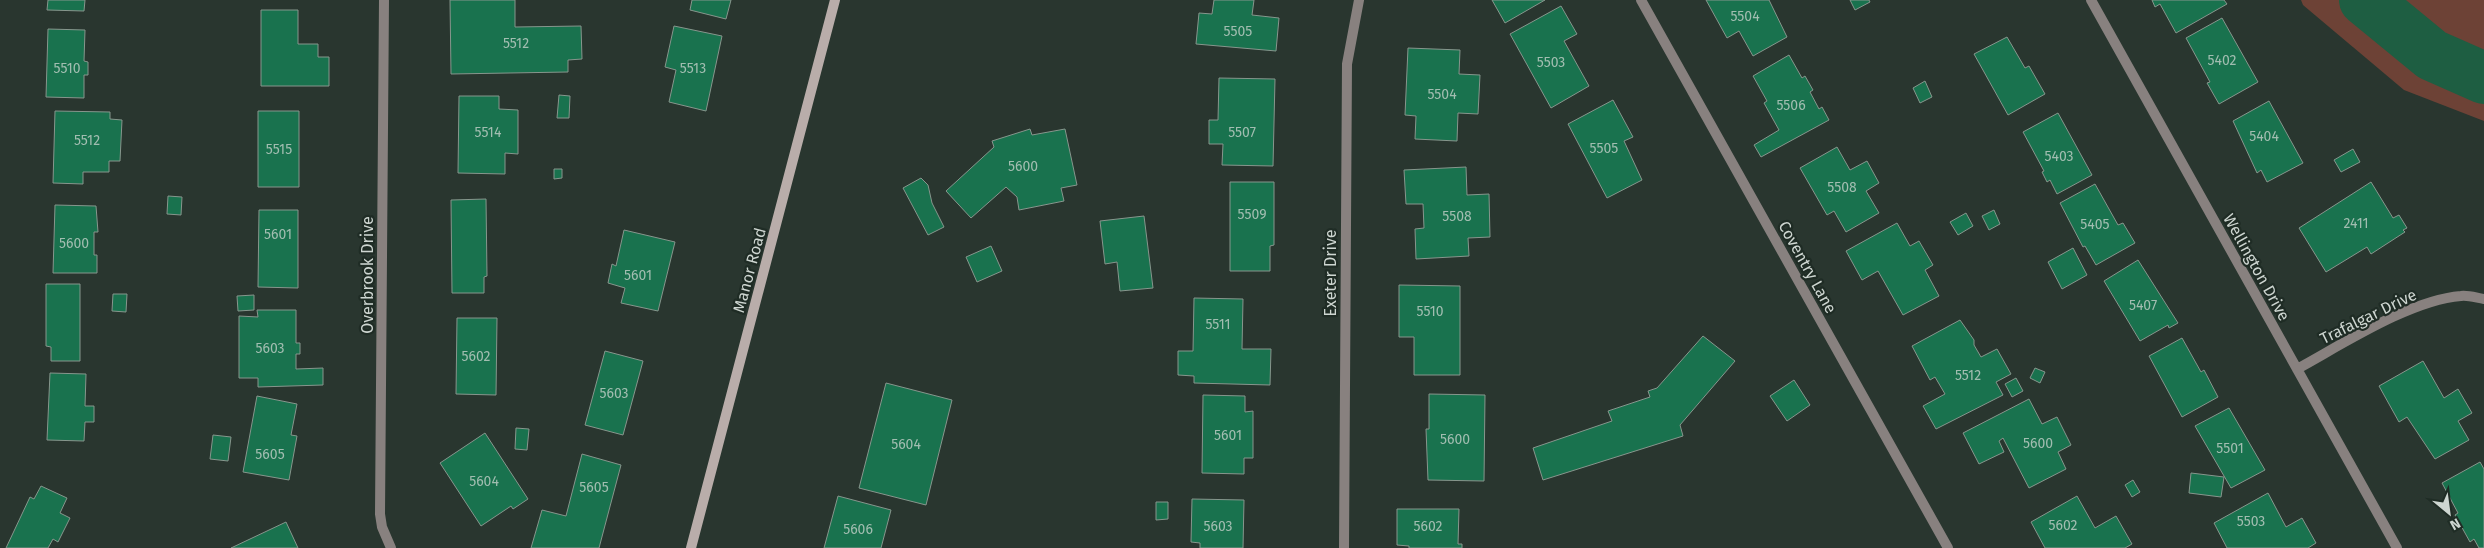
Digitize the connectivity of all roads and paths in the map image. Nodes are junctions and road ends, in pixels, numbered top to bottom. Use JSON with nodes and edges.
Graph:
{"nodes":[{"id":1,"x":384,"y":0,"type":"edge"},
{"id":2,"x":835,"y":0,"type":"edge"},
{"id":3,"x":1359,"y":0,"type":"edge"},
{"id":4,"x":1641,"y":0,"type":"edge"},
{"id":5,"x":2091,"y":0,"type":"edge"},
{"id":6,"x":2484,"y":299,"type":"edge"},
{"id":7,"x":2296,"y":369,"type":"junction"},
{"id":8,"x":392,"y":548,"type":"edge"},
{"id":9,"x":691,"y":548,"type":"edge"},
{"id":10,"x":1344,"y":548,"type":"edge"},
{"id":11,"x":1948,"y":548,"type":"edge"},
{"id":12,"x":2397,"y":548,"type":"edge"}],
"edges":[{"from":1,"to":8,"type":"street","name":"Overbrook Drive"},
{"from":2,"to":9,"type":"main road","name":"Manor Road"},
{"from":3,"to":10,"type":"street","name":"Exeter Drive"},
{"from":4,"to":11,"type":"street","name":"Coventry Lane"},
{"from":5,"to":7,"type":"street","name":"Wellington Drive"},
{"from":6,"to":7,"type":"street","name":"Trafalgar Drive"},
{"from":7,"to":12,"type":"street","name":"Wellington Drive"}]}
